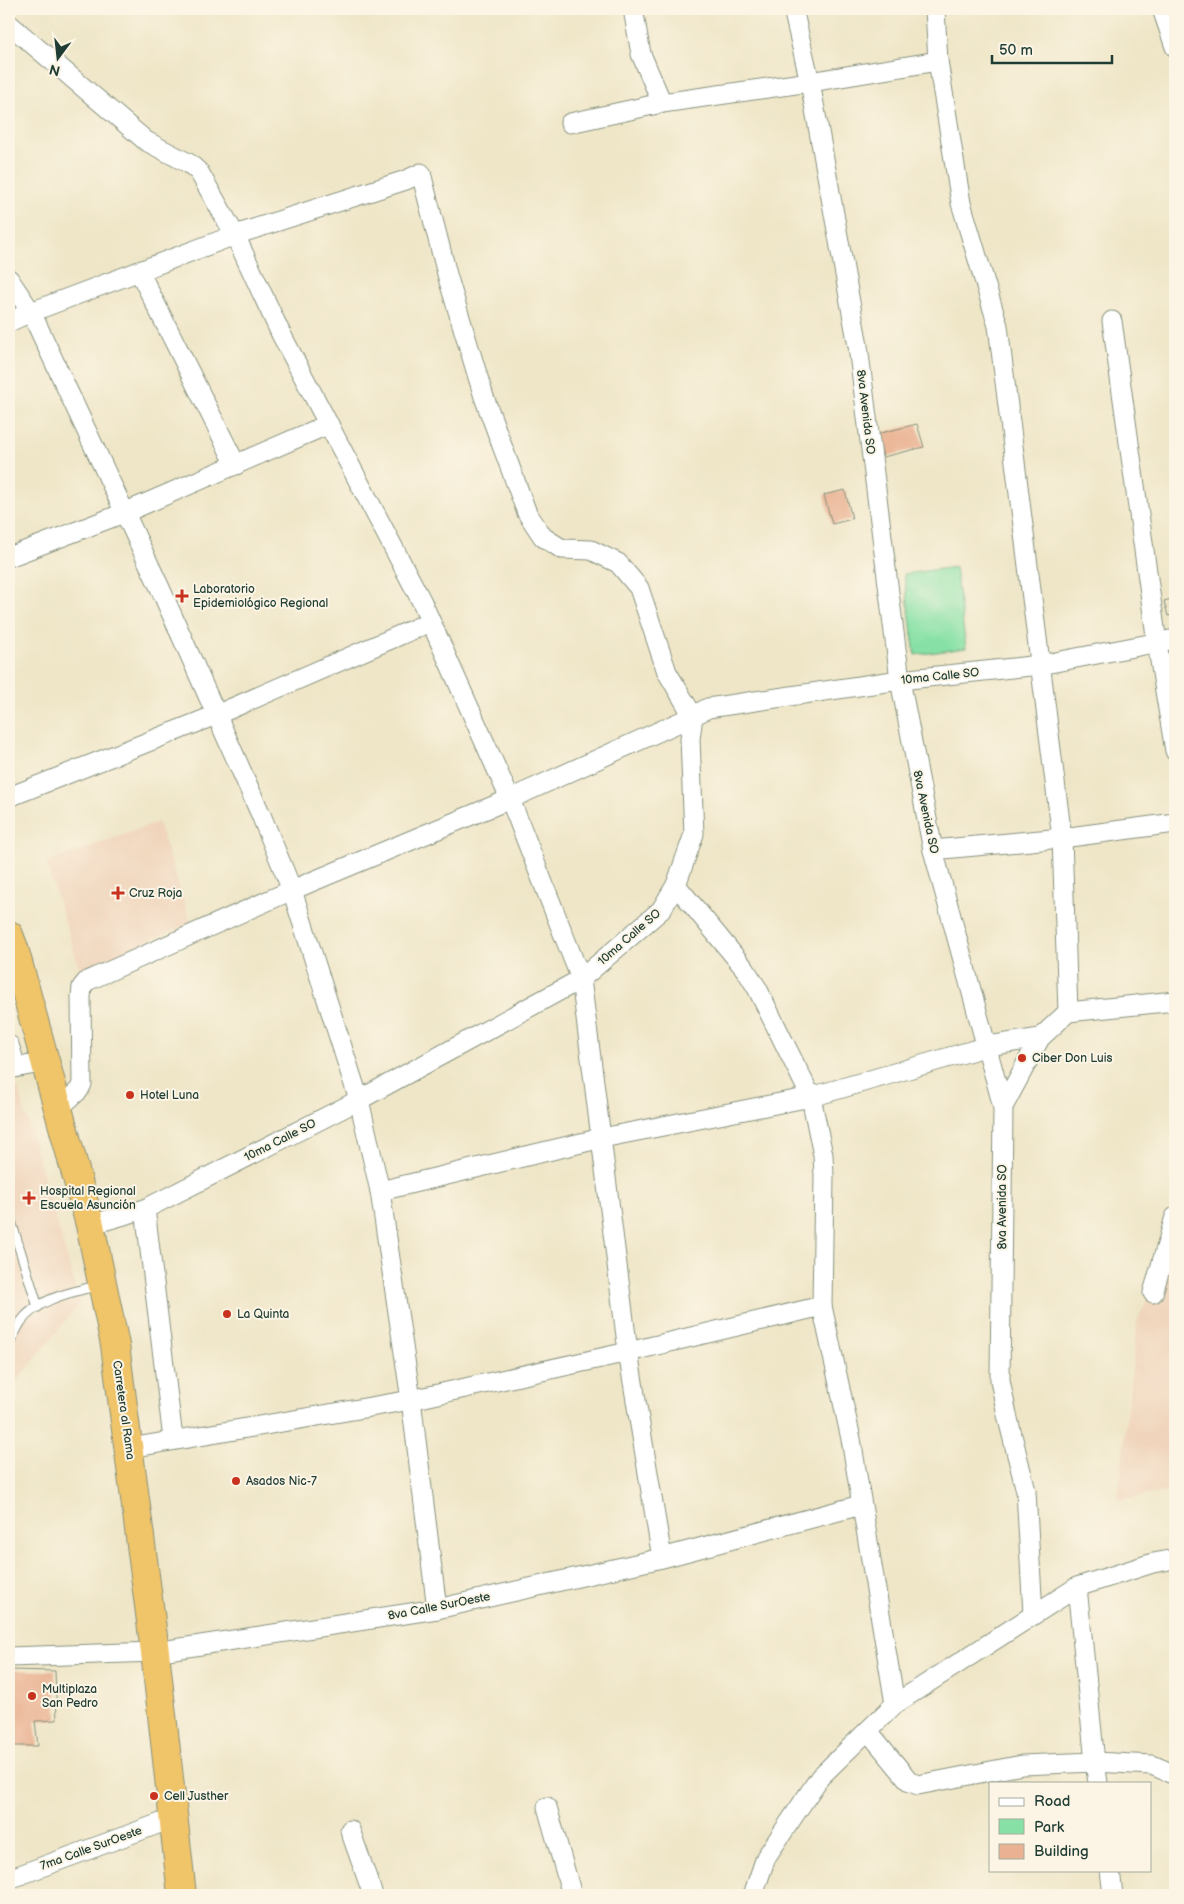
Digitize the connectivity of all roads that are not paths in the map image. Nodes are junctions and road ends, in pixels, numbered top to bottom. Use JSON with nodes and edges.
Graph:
{"nodes":[{"id":1,"x":633,"y":9,"type":"edge"},
{"id":2,"x":793,"y":9,"type":"edge"},
{"id":3,"x":935,"y":9,"type":"edge"},
{"id":4,"x":1162,"y":9,"type":"edge"},
{"id":5,"x":9,"y":24,"type":"edge"},
{"id":6,"x":1175,"y":48,"type":"edge"},
{"id":7,"x":938,"y":61,"type":"junction"},
{"id":8,"x":810,"y":82,"type":"junction"},
{"id":9,"x":662,"y":103,"type":"junction"},
{"id":10,"x":570,"y":123,"type":"dead end"},
{"id":11,"x":235,"y":235,"type":"junction"},
{"id":12,"x":139,"y":271,"type":"junction"},
{"id":13,"x":9,"y":279,"type":"edge"},
{"id":14,"x":31,"y":312,"type":"junction"},
{"id":15,"x":1112,"y":321,"type":"dead end"},
{"id":16,"x":9,"y":322,"type":"edge"},
{"id":17,"x":329,"y":424,"type":"junction"},
{"id":18,"x":236,"y":465,"type":"junction"},
{"id":19,"x":124,"y":513,"type":"junction"},
{"id":20,"x":9,"y":557,"type":"edge"},
{"id":21,"x":430,"y":622,"type":"junction"},
{"id":22,"x":1175,"y":639,"type":"edge"},
{"id":23,"x":1157,"y":643,"type":"junction"},
{"id":24,"x":1040,"y":665,"type":"junction"},
{"id":25,"x":900,"y":680,"type":"junction"},
{"id":26,"x":216,"y":716,"type":"junction"},
{"id":27,"x":693,"y":716,"type":"junction"},
{"id":28,"x":1175,"y":751,"type":"edge"},
{"id":29,"x":9,"y":797,"type":"edge"},
{"id":30,"x":510,"y":799,"type":"junction"},
{"id":31,"x":1175,"y":823,"type":"edge"},
{"id":32,"x":1062,"y":838,"type":"junction"},
{"id":33,"x":933,"y":850,"type":"junction"},
{"id":34,"x":676,"y":886,"type":"junction"},
{"id":35,"x":292,"y":890,"type":"junction"},
{"id":36,"x":9,"y":935,"type":"edge"},
{"id":37,"x":581,"y":979,"type":"junction"},
{"id":38,"x":1175,"y":1001,"type":"edge"},
{"id":39,"x":1068,"y":1012,"type":"junction"},
{"id":40,"x":1040,"y":1038,"type":"junction"},
{"id":41,"x":9,"y":1045,"type":"edge"},
{"id":42,"x":988,"y":1046,"type":"junction"},
{"id":43,"x":46,"y":1062,"type":"junction"},
{"id":44,"x":13,"y":1068,"type":"edge"},
{"id":45,"x":811,"y":1097,"type":"junction"},
{"id":46,"x":359,"y":1100,"type":"junction"},
{"id":47,"x":1003,"y":1107,"type":"junction"},
{"id":48,"x":58,"y":1109,"type":"junction"},
{"id":49,"x":602,"y":1138,"type":"junction"},
{"id":50,"x":380,"y":1191,"type":"junction"},
{"id":51,"x":145,"y":1209,"type":"junction"},
{"id":52,"x":9,"y":1215,"type":"edge"},
{"id":53,"x":1175,"y":1217,"type":"edge"},
{"id":54,"x":90,"y":1225,"type":"junction"},
{"id":55,"x":102,"y":1284,"type":"junction"},
{"id":56,"x":1153,"y":1292,"type":"dead end"},
{"id":57,"x":822,"y":1306,"type":"junction"},
{"id":58,"x":38,"y":1307,"type":"junction"},
{"id":59,"x":9,"y":1344,"type":"edge"},
{"id":60,"x":628,"y":1352,"type":"junction"},
{"id":61,"x":410,"y":1400,"type":"junction"},
{"id":62,"x":173,"y":1439,"type":"junction"},
{"id":63,"x":130,"y":1448,"type":"junction"},
{"id":64,"x":861,"y":1505,"type":"junction"},
{"id":65,"x":662,"y":1558,"type":"junction"},
{"id":66,"x":1175,"y":1559,"type":"edge"},
{"id":67,"x":1077,"y":1587,"type":"junction"},
{"id":68,"x":437,"y":1609,"type":"junction"},
{"id":69,"x":1032,"y":1614,"type":"junction"},
{"id":70,"x":155,"y":1652,"type":"junction"},
{"id":71,"x":9,"y":1657,"type":"edge"},
{"id":72,"x":895,"y":1704,"type":"junction"},
{"id":73,"x":868,"y":1731,"type":"junction"},
{"id":74,"x":1095,"y":1762,"type":"junction"},
{"id":75,"x":1175,"y":1775,"type":"edge"},
{"id":76,"x":1098,"y":1782,"type":"edge"},
{"id":77,"x":548,"y":1807,"type":"dead end"},
{"id":78,"x":174,"y":1818,"type":"junction"},
{"id":79,"x":350,"y":1830,"type":"dead end"},
{"id":80,"x":1110,"y":1872,"type":"edge"},
{"id":81,"x":9,"y":1879,"type":"edge"},
{"id":82,"x":182,"y":1895,"type":"edge"},
{"id":83,"x":373,"y":1895,"type":"edge"},
{"id":84,"x":572,"y":1895,"type":"edge"},
{"id":85,"x":753,"y":1895,"type":"edge"},
{"id":86,"x":1113,"y":1895,"type":"edge"}],
"edges":[{"from":1,"to":9,"type":"street"},
{"from":2,"to":8,"type":"street","name":"8va Avenida SO"},
{"from":3,"to":7,"type":"street"},
{"from":4,"to":6,"type":"street"},
{"from":5,"to":11,"type":"street"},
{"from":7,"to":8,"type":"street"},
{"from":7,"to":24,"type":"street"},
{"from":8,"to":9,"type":"street"},
{"from":8,"to":25,"type":"street","name":"8va Avenida SO"},
{"from":9,"to":10,"type":"street"},
{"from":11,"to":12,"type":"street"},
{"from":11,"to":17,"type":"street"},
{"from":11,"to":27,"type":"street"},
{"from":12,"to":14,"type":"street"},
{"from":12,"to":18,"type":"street"},
{"from":13,"to":14,"type":"street"},
{"from":14,"to":16,"type":"street"},
{"from":14,"to":19,"type":"street"},
{"from":15,"to":23,"type":"street"},
{"from":17,"to":18,"type":"street"},
{"from":17,"to":21,"type":"street"},
{"from":18,"to":19,"type":"street"},
{"from":19,"to":20,"type":"street"},
{"from":19,"to":26,"type":"street"},
{"from":21,"to":26,"type":"street"},
{"from":21,"to":30,"type":"street"},
{"from":22,"to":23,"type":"street","name":"10ma Calle SO"},
{"from":23,"to":24,"type":"street","name":"10ma Calle SO"},
{"from":23,"to":28,"type":"street"},
{"from":24,"to":25,"type":"street","name":"10ma Calle SO"},
{"from":24,"to":32,"type":"street"},
{"from":25,"to":27,"type":"street","name":"10ma Calle SO"},
{"from":25,"to":33,"type":"street","name":"8va Avenida SO"},
{"from":26,"to":29,"type":"street"},
{"from":26,"to":35,"type":"street"},
{"from":27,"to":30,"type":"street"},
{"from":27,"to":34,"type":"street","name":"10ma Calle SO"},
{"from":30,"to":35,"type":"street"},
{"from":30,"to":37,"type":"street"},
{"from":31,"to":32,"type":"street"},
{"from":32,"to":33,"type":"street"},
{"from":32,"to":39,"type":"street"},
{"from":33,"to":42,"type":"street","name":"8va Avenida SO"},
{"from":34,"to":37,"type":"street","name":"10ma Calle SO"},
{"from":34,"to":45,"type":"street"},
{"from":35,"to":46,"type":"street"},
{"from":35,"to":48,"type":"street"},
{"from":36,"to":43,"type":"highway","name":"Carretera al Rama"},
{"from":37,"to":46,"type":"street","name":"10ma Calle SO"},
{"from":37,"to":49,"type":"street"},
{"from":38,"to":39,"type":"street"},
{"from":39,"to":40,"type":"street"},
{"from":40,"to":42,"type":"street"},
{"from":40,"to":47,"type":"street"},
{"from":41,"to":44,"type":"street"},
{"from":42,"to":45,"type":"street"},
{"from":42,"to":47,"type":"street","name":"8va Avenida SO"},
{"from":43,"to":44,"type":"street"},
{"from":43,"to":48,"type":"highway","name":"Carretera al Rama"},
{"from":45,"to":49,"type":"street"},
{"from":45,"to":57,"type":"street"},
{"from":46,"to":50,"type":"street"},
{"from":46,"to":51,"type":"street","name":"10ma Calle SO"},
{"from":47,"to":69,"type":"street","name":"8va Avenida SO"},
{"from":48,"to":54,"type":"highway","name":"Carretera al Rama"},
{"from":49,"to":50,"type":"street"},
{"from":49,"to":60,"type":"street"},
{"from":50,"to":61,"type":"street"},
{"from":51,"to":54,"type":"street","name":"10ma Calle SO"},
{"from":51,"to":62,"type":"street"},
{"from":52,"to":58,"type":"lane"},
{"from":53,"to":56,"type":"street"},
{"from":54,"to":55,"type":"highway","name":"Carretera al Rama"},
{"from":55,"to":58,"type":"lane"},
{"from":55,"to":63,"type":"highway","name":"Carretera al Rama"},
{"from":57,"to":60,"type":"street"},
{"from":57,"to":64,"type":"street"},
{"from":58,"to":59,"type":"lane"},
{"from":60,"to":61,"type":"street"},
{"from":60,"to":65,"type":"street"},
{"from":61,"to":62,"type":"street"},
{"from":61,"to":68,"type":"street"},
{"from":62,"to":63,"type":"street"},
{"from":63,"to":70,"type":"highway","name":"Carretera al Rama"},
{"from":64,"to":65,"type":"street","name":"8va Calle SurOeste"},
{"from":64,"to":72,"type":"street"},
{"from":65,"to":68,"type":"street","name":"8va Calle SurOeste"},
{"from":66,"to":67,"type":"street"},
{"from":67,"to":69,"type":"street"},
{"from":67,"to":74,"type":"street"},
{"from":68,"to":70,"type":"street","name":"8va Calle SurOeste"},
{"from":69,"to":72,"type":"street"},
{"from":70,"to":71,"type":"street","name":"8va Calle SurOeste"},
{"from":70,"to":78,"type":"highway","name":"Carretera al Rama"},
{"from":72,"to":73,"type":"street"},
{"from":73,"to":74,"type":"street"},
{"from":73,"to":85,"type":"street"},
{"from":74,"to":75,"type":"street"},
{"from":74,"to":76,"type":"street"},
{"from":77,"to":84,"type":"street"},
{"from":78,"to":81,"type":"street","name":"7ma Calle SurOeste"},
{"from":78,"to":82,"type":"highway","name":"Carretera al Rama"},
{"from":79,"to":83,"type":"street"},
{"from":80,"to":86,"type":"street"}]}
